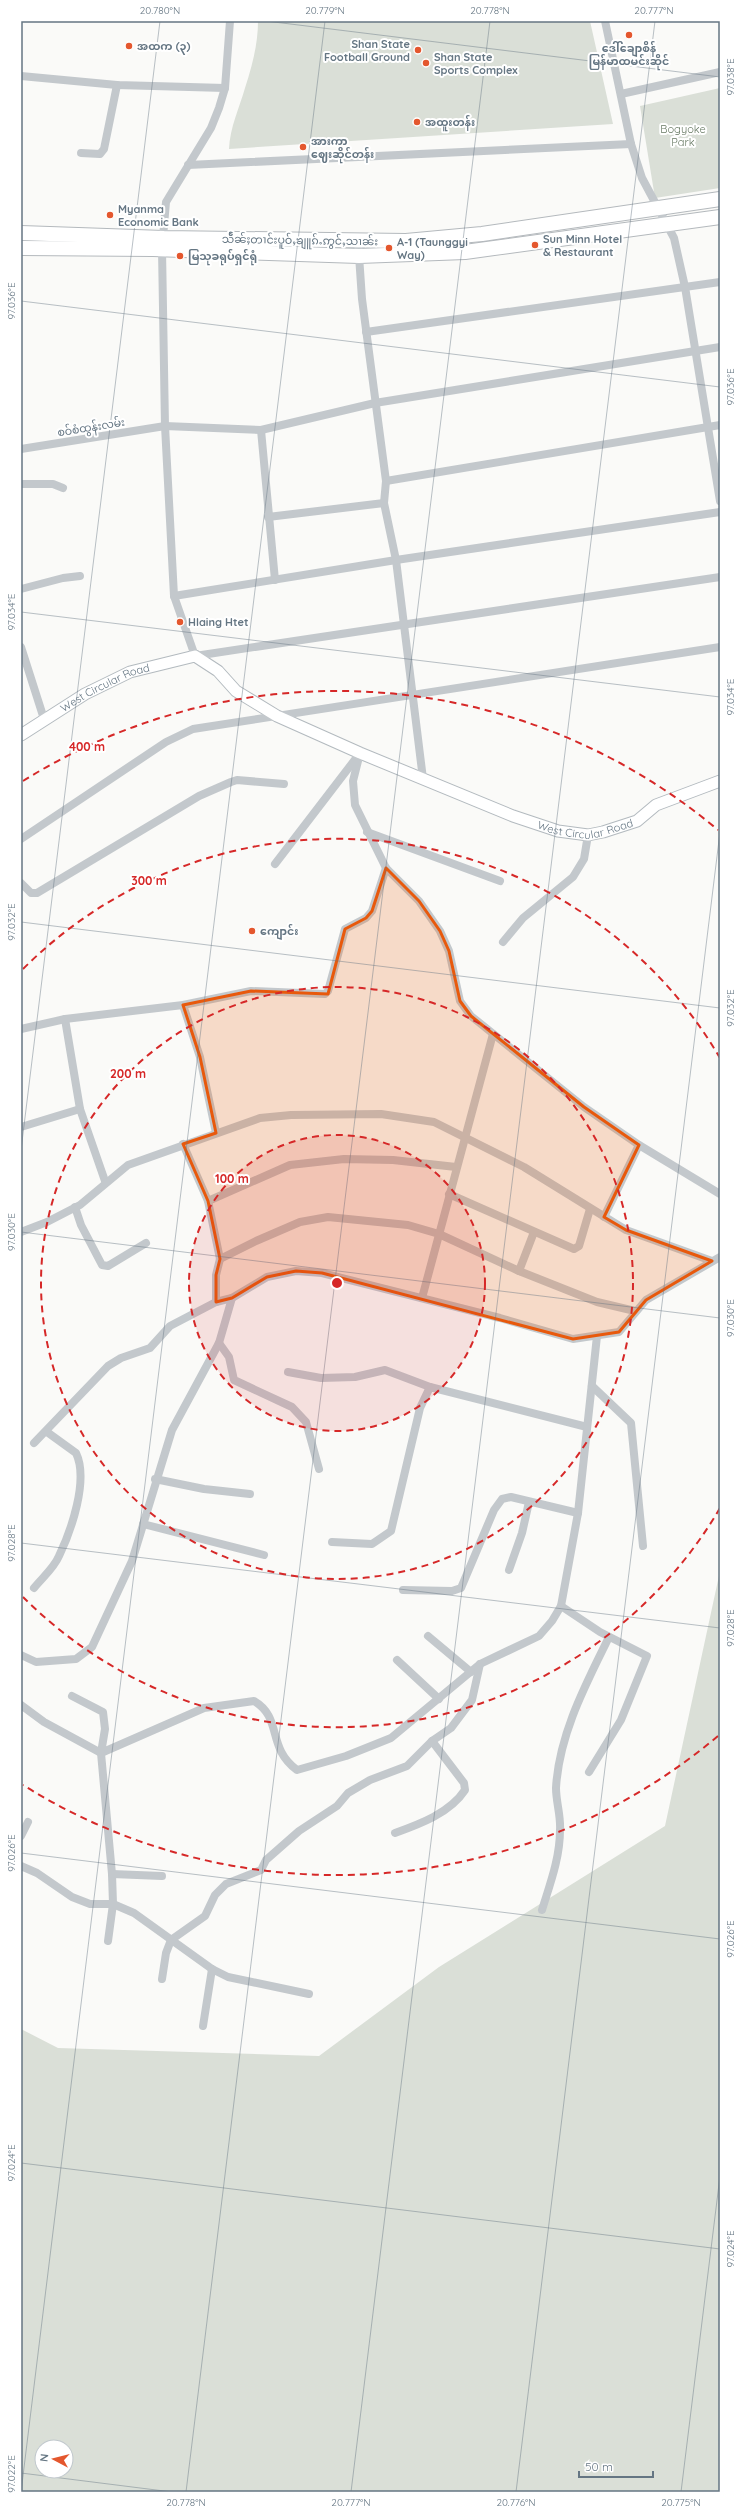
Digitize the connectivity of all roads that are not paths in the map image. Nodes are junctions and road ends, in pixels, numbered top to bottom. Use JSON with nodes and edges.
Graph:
{"nodes":[{"id":1,"x":230,"y":21,"type":"edge"},
{"id":2,"x":605,"y":21,"type":"edge"},
{"id":3,"x":720,"y":72,"type":"edge"},
{"id":4,"x":21,"y":76,"type":"edge"},
{"id":5,"x":117,"y":85,"type":"junction"},
{"id":6,"x":225,"y":88,"type":"junction"},
{"id":7,"x":621,"y":94,"type":"junction"},
{"id":8,"x":631,"y":144,"type":"junction"},
{"id":9,"x":81,"y":153,"type":"dead end"},
{"id":10,"x":188,"y":165,"type":"junction"},
{"id":11,"x":720,"y":199,"type":"edge"},
{"id":12,"x":656,"y":208,"type":"junction"},
{"id":13,"x":720,"y":217,"type":"edge"},
{"id":14,"x":668,"y":225,"type":"junction"},
{"id":15,"x":21,"y":233,"type":"edge"},
{"id":16,"x":358,"y":241,"type":"junction"},
{"id":17,"x":163,"y":244,"type":"junction"},
{"id":18,"x":21,"y":248,"type":"edge"},
{"id":19,"x":359,"y":256,"type":"junction"},
{"id":20,"x":720,"y":282,"type":"edge"},
{"id":21,"x":685,"y":287,"type":"junction"},
{"id":22,"x":366,"y":332,"type":"junction"},
{"id":23,"x":720,"y":347,"type":"edge"},
{"id":24,"x":695,"y":351,"type":"junction"},
{"id":25,"x":375,"y":403,"type":"junction"},
{"id":26,"x":720,"y":425,"type":"edge"},
{"id":27,"x":165,"y":426,"type":"junction"},
{"id":28,"x":708,"y":427,"type":"junction"},
{"id":29,"x":261,"y":430,"type":"junction"},
{"id":30,"x":21,"y":449,"type":"edge"},
{"id":31,"x":386,"y":481,"type":"junction"},
{"id":32,"x":21,"y":484,"type":"edge"},
{"id":33,"x":63,"y":488,"type":"dead end"},
{"id":34,"x":720,"y":501,"type":"edge"},
{"id":35,"x":384,"y":503,"type":"junction"},
{"id":36,"x":720,"y":512,"type":"edge"},
{"id":37,"x":268,"y":517,"type":"junction"},
{"id":38,"x":396,"y":560,"type":"junction"},
{"id":39,"x":80,"y":576,"type":"dead end"},
{"id":40,"x":720,"y":576,"type":"edge"},
{"id":41,"x":275,"y":580,"type":"junction"},
{"id":42,"x":21,"y":589,"type":"edge"},
{"id":43,"x":174,"y":596,"type":"junction"},
{"id":44,"x":403,"y":624,"type":"junction"},
{"id":45,"x":21,"y":647,"type":"edge"},
{"id":46,"x":720,"y":647,"type":"edge"},
{"id":47,"x":195,"y":656,"type":"junction"},
{"id":48,"x":412,"y":695,"type":"junction"},
{"id":49,"x":277,"y":716,"type":"junction"},
{"id":50,"x":44,"y":719,"type":"junction"},
{"id":51,"x":21,"y":735,"type":"edge"},
{"id":52,"x":360,"y":753,"type":"junction"},
{"id":53,"x":423,"y":779,"type":"junction"},
{"id":54,"x":720,"y":781,"type":"edge"},
{"id":55,"x":284,"y":784,"type":"dead end"},
{"id":56,"x":367,"y":832,"type":"junction"},
{"id":57,"x":588,"y":835,"type":"junction"},
{"id":58,"x":21,"y":838,"type":"edge"},
{"id":59,"x":275,"y":864,"type":"dead end"},
{"id":60,"x":386,"y":868,"type":"junction"},
{"id":61,"x":500,"y":881,"type":"dead end"},
{"id":62,"x":21,"y":883,"type":"edge"},
{"id":63,"x":503,"y":942,"type":"dead end"},
{"id":64,"x":183,"y":1005,"type":"junction"},
{"id":65,"x":65,"y":1019,"type":"junction"},
{"id":66,"x":21,"y":1029,"type":"edge"},
{"id":67,"x":493,"y":1034,"type":"junction"},
{"id":68,"x":80,"y":1109,"type":"junction"},
{"id":69,"x":21,"y":1127,"type":"edge"},
{"id":70,"x":216,"y":1133,"type":"junction"},
{"id":71,"x":465,"y":1138,"type":"junction"},
{"id":72,"x":183,"y":1144,"type":"junction"},
{"id":73,"x":639,"y":1145,"type":"junction"},
{"id":74,"x":456,"y":1167,"type":"junction"},
{"id":75,"x":105,"y":1181,"type":"junction"},
{"id":76,"x":449,"y":1194,"type":"junction"},
{"id":77,"x":720,"y":1194,"type":"edge"},
{"id":78,"x":208,"y":1201,"type":"junction"},
{"id":79,"x":75,"y":1207,"type":"junction"},
{"id":80,"x":590,"y":1209,"type":"junction"},
{"id":81,"x":604,"y":1217,"type":"junction"},
{"id":82,"x":21,"y":1232,"type":"edge"},
{"id":83,"x":534,"y":1232,"type":"junction"},
{"id":84,"x":439,"y":1234,"type":"junction"},
{"id":85,"x":146,"y":1243,"type":"dead end"},
{"id":86,"x":720,"y":1257,"type":"edge"},
{"id":87,"x":220,"y":1259,"type":"junction"},
{"id":88,"x":712,"y":1261,"type":"junction"},
{"id":89,"x":519,"y":1271,"type":"junction"},
{"id":90,"x":232,"y":1298,"type":"junction"},
{"id":91,"x":422,"y":1298,"type":"junction"},
{"id":92,"x":216,"y":1302,"type":"junction"},
{"id":93,"x":635,"y":1311,"type":"junction"},
{"id":94,"x":598,"y":1336,"type":"junction"},
{"id":95,"x":219,"y":1343,"type":"junction"},
{"id":96,"x":288,"y":1372,"type":"dead end"},
{"id":97,"x":592,"y":1386,"type":"junction"},
{"id":98,"x":430,"y":1387,"type":"junction"},
{"id":99,"x":587,"y":1427,"type":"junction"},
{"id":100,"x":47,"y":1432,"type":"junction"},
{"id":101,"x":34,"y":1443,"type":"dead end"},
{"id":102,"x":319,"y":1469,"type":"dead end"},
{"id":103,"x":156,"y":1479,"type":"junction"},
{"id":104,"x":250,"y":1494,"type":"dead end"},
{"id":105,"x":528,"y":1502,"type":"junction"},
{"id":106,"x":578,"y":1513,"type":"junction"},
{"id":107,"x":143,"y":1524,"type":"junction"},
{"id":108,"x":332,"y":1542,"type":"dead end"},
{"id":109,"x":643,"y":1546,"type":"dead end"},
{"id":110,"x":264,"y":1555,"type":"dead end"},
{"id":111,"x":509,"y":1570,"type":"dead end"},
{"id":112,"x":34,"y":1588,"type":"dead end"},
{"id":113,"x":403,"y":1590,"type":"dead end"},
{"id":114,"x":560,"y":1606,"type":"junction"},
{"id":115,"x":428,"y":1636,"type":"dead end"},
{"id":116,"x":609,"y":1637,"type":"junction"},
{"id":117,"x":21,"y":1655,"type":"edge"},
{"id":118,"x":397,"y":1660,"type":"dead end"},
{"id":119,"x":480,"y":1664,"type":"junction"},
{"id":120,"x":471,"y":1672,"type":"junction"},
{"id":121,"x":72,"y":1696,"type":"dead end"},
{"id":122,"x":439,"y":1699,"type":"junction"},
{"id":123,"x":21,"y":1705,"type":"edge"},
{"id":124,"x":432,"y":1741,"type":"junction"},
{"id":125,"x":101,"y":1753,"type":"junction"},
{"id":126,"x":590,"y":1772,"type":"dead end"},
{"id":127,"x":28,"y":1822,"type":"dead end"},
{"id":128,"x":395,"y":1833,"type":"dead end"},
{"id":129,"x":21,"y":1836,"type":"edge"},
{"id":130,"x":21,"y":1866,"type":"edge"},
{"id":131,"x":112,"y":1874,"type":"junction"},
{"id":132,"x":162,"y":1876,"type":"dead end"},
{"id":133,"x":113,"y":1904,"type":"junction"},
{"id":134,"x":542,"y":1910,"type":"dead end"},
{"id":135,"x":171,"y":1940,"type":"junction"},
{"id":136,"x":108,"y":1941,"type":"dead end"},
{"id":137,"x":212,"y":1969,"type":"junction"},
{"id":138,"x":162,"y":1979,"type":"dead end"},
{"id":139,"x":309,"y":1994,"type":"dead end"},
{"id":140,"x":203,"y":2026,"type":"dead end"}],
"edges":[{"from":1,"to":6,"type":"street"},
{"from":2,"to":7,"type":"street"},
{"from":3,"to":7,"type":"street"},
{"from":4,"to":5,"type":"street"},
{"from":5,"to":6,"type":"street"},
{"from":5,"to":9,"type":"street"},
{"from":6,"to":10,"type":"street"},
{"from":7,"to":8,"type":"street"},
{"from":8,"to":10,"type":"street"},
{"from":8,"to":12,"type":"street"},
{"from":10,"to":17,"type":"street"},
{"from":11,"to":12,"type":"highway","name":"သဵႅၼ်ႈတၢင်းပူဝ်ႇၶျူၵ်ႉဢွင်ႇသၢၼ်း"},
{"from":12,"to":14,"type":"street"},
{"from":12,"to":16,"type":"highway","name":"သဵႅၼ်ႈတၢင်းပူဝ်ႇၶျူၵ်ႉဢွင်ႇသၢၼ်း"},
{"from":13,"to":14,"type":"highway","name":"သဵႅၼ်ႈတၢင်းပူဝ်ႇၶျူၵ်ႉဢွင်ႇသၢၼ်း"},
{"from":14,"to":19,"type":"highway","name":"သဵႅၼ်ႈတၢင်းပူဝ်ႇၶျူၵ်ႉဢွင်ႇသၢၼ်း"},
{"from":14,"to":21,"type":"street"},
{"from":15,"to":17,"type":"highway","name":"သဵႅၼ်ႈတၢင်းပူဝ်ႇၶျူၵ်ႉဢွင်ႇသၢၼ်း"},
{"from":16,"to":17,"type":"highway","name":"သဵႅၼ်ႈတၢင်းပူဝ်ႇၶျူၵ်ႉဢွင်ႇသၢၼ်း"},
{"from":16,"to":19,"type":"street"},
{"from":17,"to":18,"type":"highway","name":"သဵႅၼ်ႈတၢင်းပူဝ်ႇၶျူၵ်ႉဢွင်ႇသၢၼ်း"},
{"from":17,"to":19,"type":"highway","name":"သဵႅၼ်ႈတၢင်းပူဝ်ႇၶျူၵ်ႉဢွင်ႇသၢၼ်း"},
{"from":17,"to":27,"type":"street"},
{"from":19,"to":22,"type":"street"},
{"from":20,"to":21,"type":"street"},
{"from":21,"to":22,"type":"street"},
{"from":21,"to":24,"type":"street"},
{"from":22,"to":25,"type":"street"},
{"from":23,"to":24,"type":"street","name":"စဝ်စံထွန်းလမ်း"},
{"from":24,"to":25,"type":"street","name":"စဝ်စံထွန်းလမ်း"},
{"from":24,"to":28,"type":"street"},
{"from":25,"to":29,"type":"street","name":"စဝ်စံထွန်းလမ်း"},
{"from":25,"to":31,"type":"street"},
{"from":26,"to":28,"type":"street"},
{"from":27,"to":29,"type":"street","name":"စဝ်စံထွန်းလမ်း"},
{"from":27,"to":30,"type":"street","name":"စဝ်စံထွန်းလမ်း"},
{"from":27,"to":43,"type":"street"},
{"from":28,"to":31,"type":"street"},
{"from":28,"to":34,"type":"street"},
{"from":29,"to":37,"type":"street"},
{"from":31,"to":35,"type":"street"},
{"from":32,"to":33,"type":"street"},
{"from":35,"to":37,"type":"street"},
{"from":35,"to":38,"type":"street"},
{"from":36,"to":38,"type":"street"},
{"from":37,"to":41,"type":"street"},
{"from":38,"to":41,"type":"street"},
{"from":38,"to":44,"type":"street"},
{"from":39,"to":42,"type":"street"},
{"from":40,"to":44,"type":"street"},
{"from":41,"to":43,"type":"street"},
{"from":43,"to":47,"type":"street"},
{"from":44,"to":47,"type":"street"},
{"from":44,"to":48,"type":"street"},
{"from":45,"to":50,"type":"street"},
{"from":46,"to":48,"type":"street"},
{"from":47,"to":49,"type":"street","name":"West Circular Road"},
{"from":47,"to":50,"type":"street","name":"West Circular Road"},
{"from":48,"to":49,"type":"street"},
{"from":48,"to":53,"type":"street"},
{"from":49,"to":52,"type":"street","name":"West Circular Road"},
{"from":49,"to":58,"type":"street"},
{"from":50,"to":51,"type":"street","name":"West Circular Road"},
{"from":52,"to":53,"type":"street","name":"West Circular Road"},
{"from":52,"to":56,"type":"street"},
{"from":52,"to":59,"type":"street"},
{"from":53,"to":57,"type":"street","name":"West Circular Road"},
{"from":54,"to":57,"type":"street","name":"West Circular Road"},
{"from":55,"to":62,"type":"street"},
{"from":56,"to":60,"type":"street"},
{"from":56,"to":61,"type":"street"},
{"from":57,"to":63,"type":"street"},
{"from":60,"to":64,"type":"street"},
{"from":60,"to":67,"type":"street"},
{"from":64,"to":65,"type":"street"},
{"from":64,"to":70,"type":"street"},
{"from":65,"to":66,"type":"street"},
{"from":65,"to":68,"type":"street"},
{"from":67,"to":71,"type":"street"},
{"from":67,"to":73,"type":"street"},
{"from":68,"to":69,"type":"street"},
{"from":68,"to":75,"type":"street"},
{"from":70,"to":71,"type":"street"},
{"from":70,"to":72,"type":"street"},
{"from":71,"to":74,"type":"street"},
{"from":71,"to":80,"type":"street"},
{"from":72,"to":75,"type":"street"},
{"from":72,"to":78,"type":"street"},
{"from":73,"to":77,"type":"street"},
{"from":73,"to":81,"type":"street"},
{"from":74,"to":76,"type":"street"},
{"from":74,"to":78,"type":"street"},
{"from":75,"to":79,"type":"street"},
{"from":76,"to":83,"type":"street"},
{"from":76,"to":84,"type":"street"},
{"from":78,"to":87,"type":"street"},
{"from":79,"to":82,"type":"street"},
{"from":79,"to":85,"type":"street"},
{"from":80,"to":81,"type":"street"},
{"from":80,"to":83,"type":"street"},
{"from":81,"to":88,"type":"street"},
{"from":83,"to":89,"type":"street"},
{"from":84,"to":87,"type":"street"},
{"from":84,"to":89,"type":"street"},
{"from":84,"to":91,"type":"street"},
{"from":86,"to":88,"type":"street"},
{"from":87,"to":92,"type":"street"},
{"from":88,"to":93,"type":"street"},
{"from":89,"to":93,"type":"street"},
{"from":90,"to":91,"type":"street"},
{"from":90,"to":92,"type":"street"},
{"from":90,"to":95,"type":"street"},
{"from":91,"to":94,"type":"street"},
{"from":92,"to":100,"type":"street"},
{"from":93,"to":94,"type":"street"},
{"from":94,"to":97,"type":"street"},
{"from":95,"to":102,"type":"street"},
{"from":95,"to":103,"type":"street"},
{"from":96,"to":98,"type":"street"},
{"from":97,"to":99,"type":"street"},
{"from":97,"to":109,"type":"street"},
{"from":98,"to":99,"type":"street"},
{"from":98,"to":108,"type":"street"},
{"from":99,"to":106,"type":"street"},
{"from":100,"to":101,"type":"street"},
{"from":100,"to":112,"type":"street"},
{"from":103,"to":104,"type":"street"},
{"from":103,"to":107,"type":"street"},
{"from":105,"to":106,"type":"street"},
{"from":105,"to":111,"type":"street"},
{"from":105,"to":113,"type":"street"},
{"from":106,"to":114,"type":"street"},
{"from":107,"to":110,"type":"street"},
{"from":107,"to":117,"type":"street"},
{"from":114,"to":116,"type":"street"},
{"from":114,"to":119,"type":"street"},
{"from":115,"to":120,"type":"street"},
{"from":116,"to":126,"type":"street"},
{"from":116,"to":134,"type":"street"},
{"from":118,"to":122,"type":"street"},
{"from":119,"to":120,"type":"street"},
{"from":119,"to":124,"type":"street"},
{"from":120,"to":122,"type":"street"},
{"from":121,"to":125,"type":"street"},
{"from":122,"to":125,"type":"street"},
{"from":123,"to":125,"type":"street"},
{"from":124,"to":128,"type":"street"},
{"from":124,"to":135,"type":"street"},
{"from":125,"to":131,"type":"street"},
{"from":127,"to":129,"type":"street"},
{"from":130,"to":133,"type":"street"},
{"from":131,"to":132,"type":"street"},
{"from":131,"to":133,"type":"street"},
{"from":133,"to":135,"type":"street"},
{"from":133,"to":136,"type":"street"},
{"from":135,"to":137,"type":"street"},
{"from":135,"to":138,"type":"street"},
{"from":137,"to":139,"type":"street"},
{"from":137,"to":140,"type":"street"}]}
